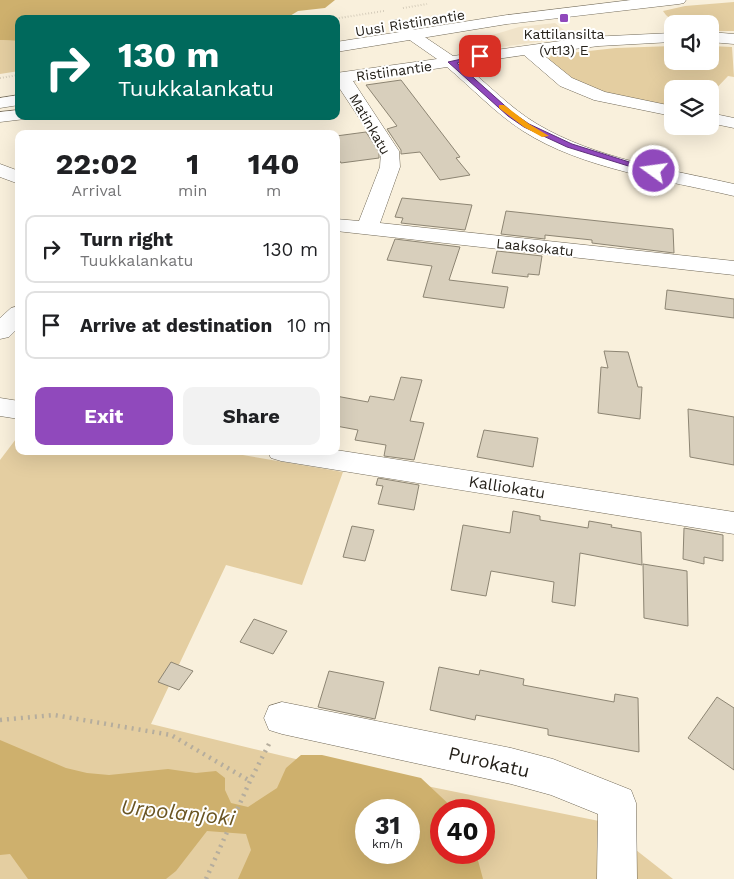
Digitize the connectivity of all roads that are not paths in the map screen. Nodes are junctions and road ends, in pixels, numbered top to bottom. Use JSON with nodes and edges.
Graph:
{"nodes":[{"id":1,"x":573,"y":0,"type":"edge"},
{"id":2,"x":679,"y":0,"type":"edge"},
{"id":3,"x":402,"y":29,"type":"junction"},
{"id":4,"x":340,"y":34,"type":"edge"},
{"id":5,"x":664,"y":37,"type":"edge"},
{"id":6,"x":719,"y":38,"type":"edge"},
{"id":7,"x":734,"y":39,"type":"edge"},
{"id":8,"x":340,"y":46,"type":"edge"},
{"id":9,"x":528,"y":50,"type":"junction"},
{"id":10,"x":452,"y":62,"type":"junction"},
{"id":11,"x":340,"y":78,"type":"edge"},
{"id":12,"x":340,"y":79,"type":"edge"},
{"id":13,"x":15,"y":89,"type":"edge"},
{"id":14,"x":0,"y":91,"type":"edge"},
{"id":15,"x":15,"y":101,"type":"edge"},
{"id":16,"x":0,"y":103,"type":"edge"},
{"id":17,"x":664,"y":109,"type":"edge"},
{"id":18,"x":15,"y":115,"type":"edge"},
{"id":19,"x":0,"y":117,"type":"edge"},
{"id":20,"x":719,"y":120,"type":"edge"},
{"id":21,"x":734,"y":123,"type":"edge"},
{"id":22,"x":0,"y":170,"type":"edge"},
{"id":23,"x":15,"y":176,"type":"edge"},
{"id":24,"x":734,"y":190,"type":"edge"},
{"id":25,"x":340,"y":226,"type":"edge"},
{"id":26,"x":367,"y":229,"type":"junction"},
{"id":27,"x":734,"y":268,"type":"edge"},
{"id":28,"x":15,"y":317,"type":"edge"},
{"id":29,"x":0,"y":332,"type":"edge"},
{"id":30,"x":0,"y":407,"type":"edge"},
{"id":31,"x":15,"y":409,"type":"edge"},
{"id":32,"x":306,"y":455,"type":"edge"},
{"id":33,"x":734,"y":523,"type":"edge"},
{"id":34,"x":282,"y":718,"type":"road end"},
{"id":35,"x":618,"y":879,"type":"edge"}],
"edges":[{"from":1,"to":3,"type":"main road","name":"Uusi Ristiinantie"},
{"from":2,"to":3,"type":"main road","name":"Uusi Ristiinantie"},
{"from":3,"to":4,"type":"main road","name":"Uusi Ristiinantie"},
{"from":3,"to":8,"type":"main road","name":"Uusi Ristiinantie"},
{"from":3,"to":10,"type":"main road"},
{"from":5,"to":9,"type":"main road","name":"Ristiinantie"},
{"from":6,"to":7,"type":"main road"},
{"from":9,"to":10,"type":"main road","name":"Ristiinantie"},
{"from":9,"to":17,"type":"main road"},
{"from":10,"to":11,"type":"main road","name":"Ristiinantie"},
{"from":10,"to":24,"type":"main road"},
{"from":12,"to":26,"type":"main road","name":"Matinkatu"},
{"from":13,"to":14,"type":"main road"},
{"from":15,"to":16,"type":"main road"},
{"from":18,"to":19,"type":"main road"},
{"from":20,"to":21,"type":"main road"},
{"from":22,"to":23,"type":"main road"},
{"from":25,"to":26,"type":"main road","name":"Laaksokatu"},
{"from":26,"to":27,"type":"main road","name":"Laaksokatu"},
{"from":28,"to":29,"type":"main road"},
{"from":30,"to":31,"type":"main road"},
{"from":32,"to":33,"type":"main road","name":"Kalliokatu"},
{"from":34,"to":35,"type":"main road","name":"Purokatu"}]}
